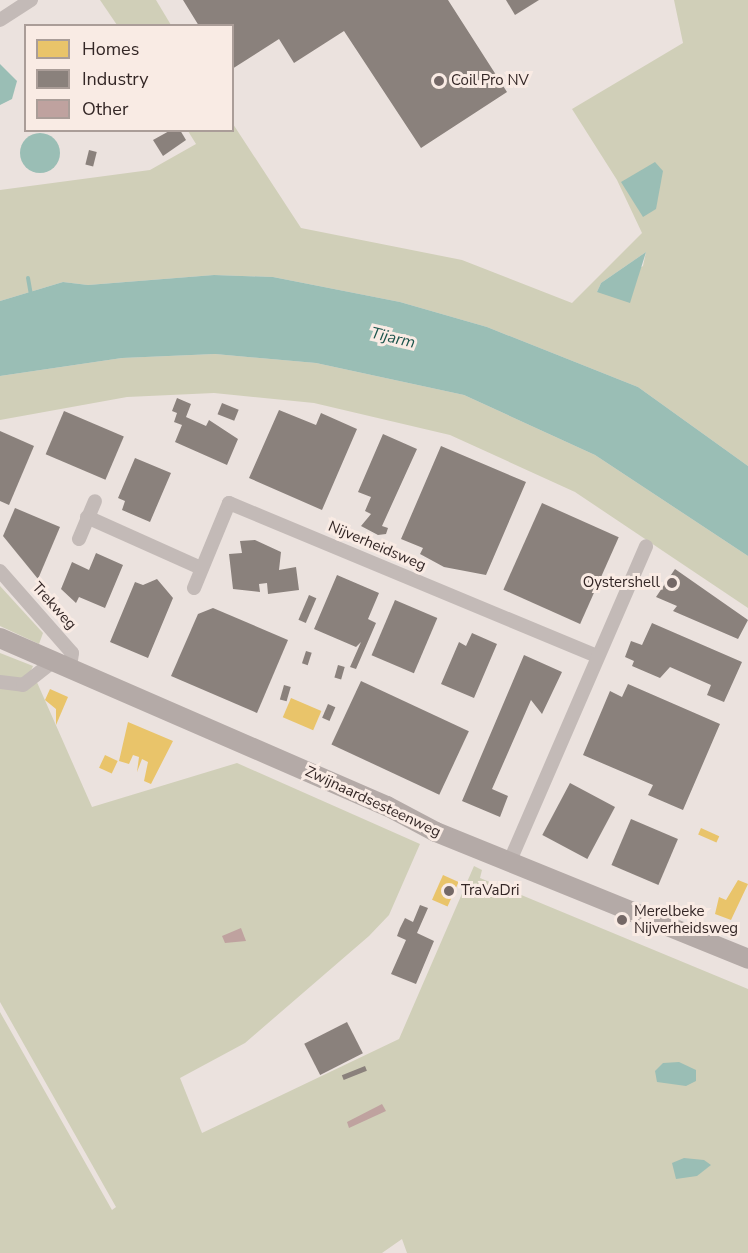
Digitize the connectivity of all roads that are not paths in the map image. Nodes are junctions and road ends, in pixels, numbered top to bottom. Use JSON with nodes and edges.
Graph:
{"nodes":[{"id":1,"x":30,"y":0,"type":"edge"},
{"id":2,"x":0,"y":20,"type":"edge"},
{"id":3,"x":95,"y":501,"type":"dead end"},
{"id":4,"x":87,"y":517,"type":"junction"},
{"id":5,"x":79,"y":539,"type":"dead end"},
{"id":6,"x":646,"y":546,"type":"dead end"},
{"id":7,"x":201,"y":568,"type":"junction"},
{"id":8,"x":0,"y":571,"type":"edge"},
{"id":9,"x":194,"y":588,"type":"dead end"},
{"id":10,"x":0,"y":638,"type":"edge"},
{"id":11,"x":597,"y":656,"type":"junction"},
{"id":12,"x":62,"y":665,"type":"junction"},
{"id":13,"x":0,"y":682,"type":"edge"},
{"id":14,"x":509,"y":863,"type":"junction"},
{"id":15,"x":748,"y":959,"type":"edge"}],
"edges":[{"from":1,"to":2,"type":"street"},
{"from":3,"to":4,"type":"street"},
{"from":4,"to":5,"type":"street"},
{"from":4,"to":7,"type":"street"},
{"from":6,"to":11,"type":"street"},
{"from":7,"to":9,"type":"street","name":"Nijverheidsweg"},
{"from":7,"to":11,"type":"street","name":"Nijverheidsweg"},
{"from":8,"to":12,"type":"street","name":"Trekweg"},
{"from":10,"to":12,"type":"main road","name":"Zwijnaardsesteenweg"},
{"from":11,"to":14,"type":"street"},
{"from":12,"to":13,"type":"street"},
{"from":12,"to":14,"type":"main road","name":"Zwijnaardsesteenweg"},
{"from":14,"to":15,"type":"main road","name":"Zwijnaardsesteenweg"}]}
